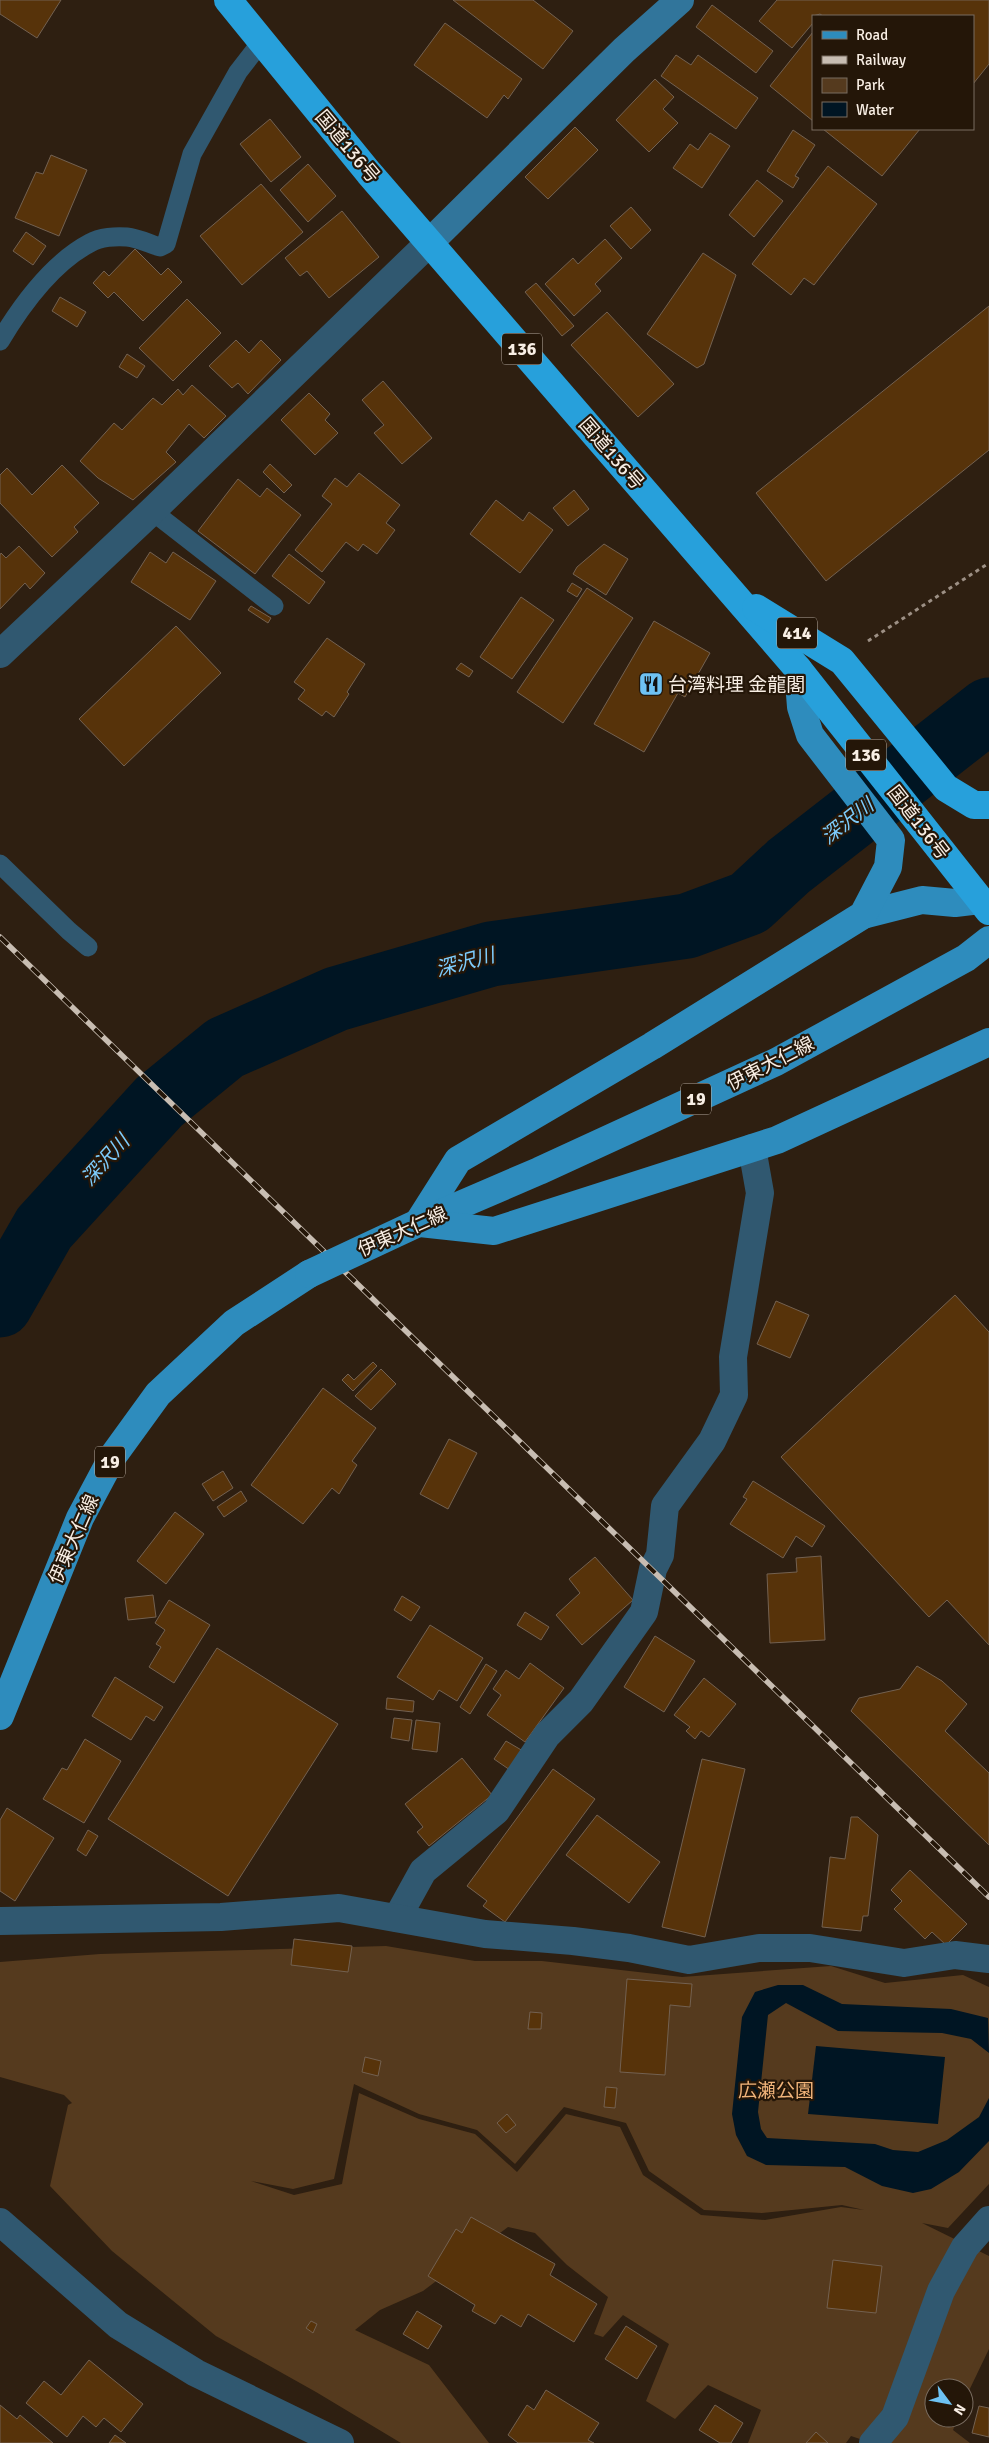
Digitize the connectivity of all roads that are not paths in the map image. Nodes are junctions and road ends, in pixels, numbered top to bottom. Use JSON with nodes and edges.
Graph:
{"nodes":[{"id":1,"x":228,"y":0,"type":"edge"},
{"id":2,"x":680,"y":0,"type":"edge"},
{"id":3,"x":262,"y":41,"type":"junction"},
{"id":4,"x":430,"y":242,"type":"junction"},
{"id":5,"x":0,"y":341,"type":"edge"},
{"id":6,"x":152,"y":511,"type":"junction"},
{"id":7,"x":733,"y":594,"type":"junction"},
{"id":8,"x":274,"y":606,"type":"dead end"},
{"id":9,"x":0,"y":654,"type":"edge"},
{"id":10,"x":798,"y":669,"type":"junction"},
{"id":11,"x":989,"y":806,"type":"edge"},
{"id":12,"x":0,"y":864,"type":"edge"},
{"id":13,"x":984,"y":906,"type":"edge"},
{"id":14,"x":863,"y":915,"type":"junction"},
{"id":15,"x":989,"y":940,"type":"edge"},
{"id":16,"x":88,"y":946,"type":"dead end"},
{"id":17,"x":989,"y":1042,"type":"edge"},
{"id":18,"x":752,"y":1148,"type":"junction"},
{"id":19,"x":418,"y":1222,"type":"junction"},
{"id":20,"x":0,"y":1716,"type":"edge"},
{"id":21,"x":397,"y":1918,"type":"junction"},
{"id":22,"x":0,"y":1921,"type":"edge"},
{"id":23,"x":989,"y":1959,"type":"edge"},
{"id":24,"x":989,"y":2220,"type":"edge"},
{"id":25,"x":0,"y":2222,"type":"edge"},
{"id":26,"x":340,"y":2443,"type":"edge"},
{"id":27,"x":873,"y":2443,"type":"edge"}],
"edges":[{"from":1,"to":3,"type":"highway","name":"国道136号","number":"136"},
{"from":2,"to":4,"type":"street"},
{"from":3,"to":4,"type":"highway","name":"国道136号","number":"136"},
{"from":3,"to":5,"type":"lane"},
{"from":4,"to":6,"type":"street"},
{"from":4,"to":7,"type":"highway","name":"国道136号","number":"136"},
{"from":6,"to":8,"type":"lane"},
{"from":6,"to":9,"type":"street"},
{"from":7,"to":10,"type":"highway","name":"国道136号","number":"136"},
{"from":7,"to":11,"type":"highway","number":"414"},
{"from":10,"to":13,"type":"highway","name":"国道136号","number":"136"},
{"from":10,"to":14,"type":"main road"},
{"from":12,"to":16,"type":"lane"},
{"from":13,"to":14,"type":"main road"},
{"from":14,"to":19,"type":"main road"},
{"from":15,"to":19,"type":"main road","name":"伊東大仁線","number":"19"},
{"from":17,"to":18,"type":"main road"},
{"from":18,"to":19,"type":"main road"},
{"from":18,"to":21,"type":"street"},
{"from":19,"to":20,"type":"main road","name":"伊東大仁線","number":"19","bridge":true},
{"from":21,"to":22,"type":"street"},
{"from":21,"to":23,"type":"street"},
{"from":24,"to":27,"type":"street"},
{"from":25,"to":26,"type":"street"}]}
